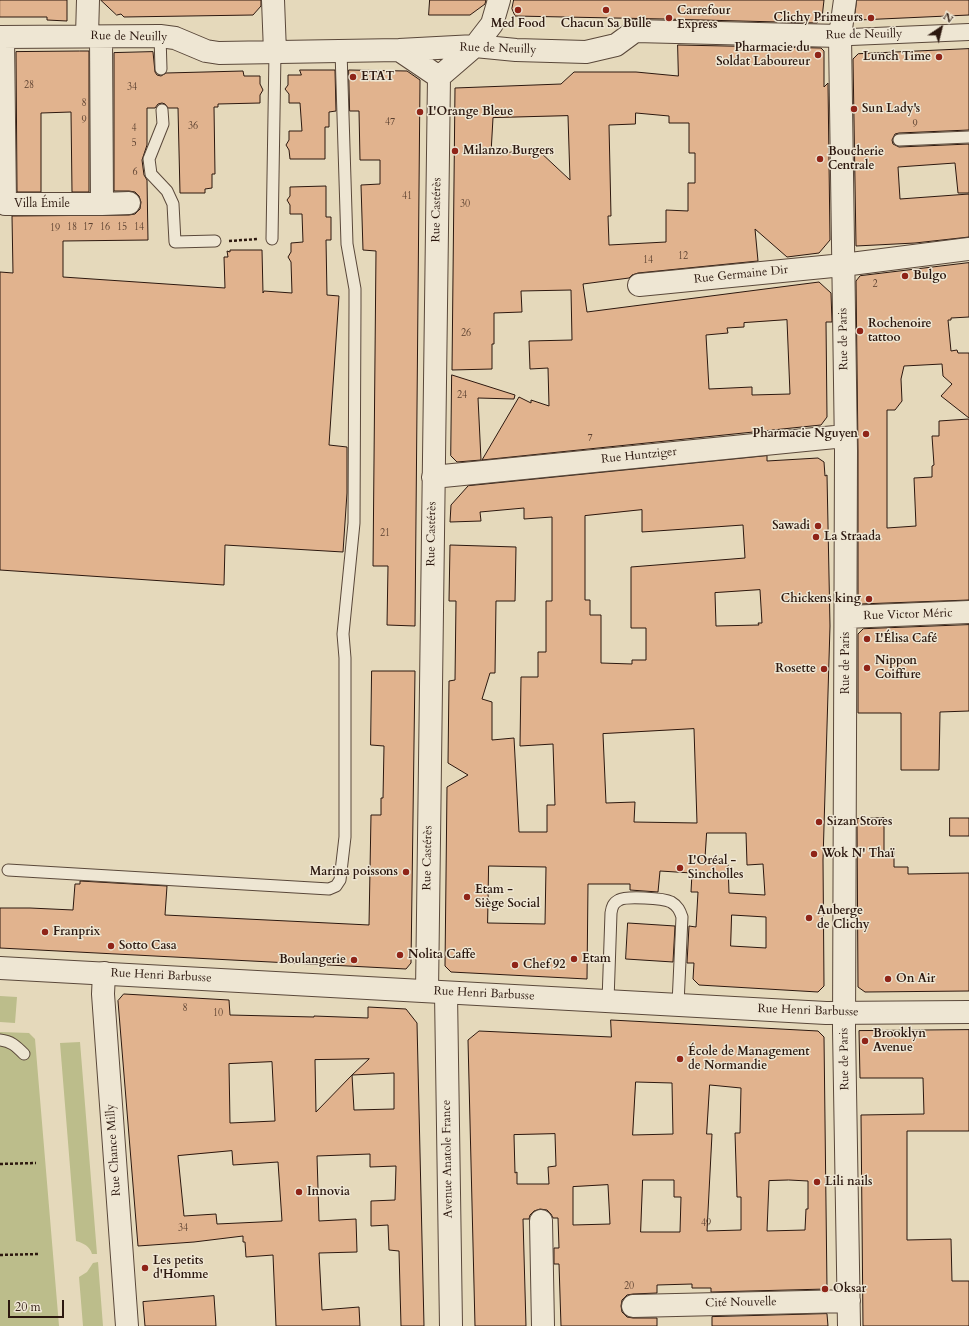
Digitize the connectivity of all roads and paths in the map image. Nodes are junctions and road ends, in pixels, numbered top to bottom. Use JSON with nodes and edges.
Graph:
{"nodes":[{"id":1,"x":88,"y":0,"type":"edge"},
{"id":2,"x":273,"y":0,"type":"edge"},
{"id":3,"x":499,"y":0,"type":"edge"},
{"id":4,"x":844,"y":0,"type":"edge"},
{"id":5,"x":969,"y":32,"type":"edge"},
{"id":6,"x":94,"y":36,"type":"junction"},
{"id":7,"x":160,"y":36,"type":"junction"},
{"id":8,"x":840,"y":36,"type":"junction"},
{"id":9,"x":1,"y":37,"type":"edge"},
{"id":10,"x":475,"y":46,"type":"junction"},
{"id":11,"x":399,"y":50,"type":"junction"},
{"id":12,"x":341,"y":51,"type":"junction"},
{"id":13,"x":275,"y":52,"type":"junction"},
{"id":14,"x":161,"y":69,"type":"dead end"},
{"id":15,"x":439,"y":77,"type":"junction"},
{"id":16,"x":162,"y":110,"type":"dead end"},
{"id":17,"x":969,"y":137,"type":"edge"},
{"id":18,"x":899,"y":140,"type":"dead end"},
{"id":19,"x":102,"y":204,"type":"junction"},
{"id":20,"x":129,"y":204,"type":"dead end"},
{"id":21,"x":272,"y":238,"type":"joint"},
{"id":22,"x":215,"y":242,"type":"joint"},
{"id":23,"x":969,"y":249,"type":"edge"},
{"id":24,"x":843,"y":265,"type":"junction"},
{"id":25,"x":640,"y":285,"type":"dead end"},
{"id":26,"x":845,"y":436,"type":"junction"},
{"id":27,"x":433,"y":477,"type":"junction"},
{"id":28,"x":969,"y":612,"type":"edge"},
{"id":29,"x":846,"y":617,"type":"junction"},
{"id":30,"x":8,"y":870,"type":"dead end"},
{"id":31,"x":0,"y":968,"type":"edge"},
{"id":32,"x":104,"y":973,"type":"junction"},
{"id":33,"x":436,"y":992,"type":"junction"},
{"id":34,"x":608,"y":1001,"type":"junction"},
{"id":35,"x":678,"y":1004,"type":"junction"},
{"id":36,"x":844,"y":1012,"type":"junction"},
{"id":37,"x":969,"y":1012,"type":"edge"},
{"id":38,"x":0,"y":1040,"type":"edge"},
{"id":39,"x":24,"y":1054,"type":"dead end"},
{"id":40,"x":36,"y":1162,"type":"dead end"},
{"id":41,"x":0,"y":1164,"type":"edge"},
{"id":42,"x":541,"y":1221,"type":"dead end"},
{"id":43,"x":39,"y":1254,"type":"dead end"},
{"id":44,"x":0,"y":1255,"type":"edge"},
{"id":45,"x":849,"y":1301,"type":"junction"},
{"id":46,"x":633,"y":1306,"type":"dead end"},
{"id":47,"x":127,"y":1326,"type":"edge"},
{"id":48,"x":451,"y":1326,"type":"edge"},
{"id":49,"x":543,"y":1326,"type":"edge"},
{"id":50,"x":849,"y":1326,"type":"edge"}],
"edges":[{"from":1,"to":6,"type":"street"},
{"from":2,"to":13,"type":"street"},
{"from":3,"to":10,"type":"street"},
{"from":4,"to":8,"type":"street","name":"Rue de Paris"},
{"from":5,"to":8,"type":"street","name":"Rue de Neuilly"},
{"from":6,"to":7,"type":"street","name":"Rue de Neuilly"},
{"from":6,"to":9,"type":"street","name":"Rue de Neuilly"},
{"from":6,"to":19,"type":"street"},
{"from":7,"to":13,"type":"street","name":"Rue de Neuilly"},
{"from":7,"to":14,"type":"lane"},
{"from":8,"to":10,"type":"street","name":"Rue de Neuilly"},
{"from":8,"to":24,"type":"street","name":"Rue de Paris"},
{"from":9,"to":19,"type":"street","name":"Villa Émile"},
{"from":10,"to":11,"type":"street","name":"Rue de Neuilly"},
{"from":10,"to":15,"type":"street"},
{"from":11,"to":12,"type":"street","name":"Rue de Neuilly"},
{"from":11,"to":15,"type":"street"},
{"from":12,"to":13,"type":"street","name":"Rue de Neuilly"},
{"from":12,"to":30,"type":"lane"},
{"from":13,"to":21,"type":"lane"},
{"from":15,"to":27,"type":"street","name":"Rue Castérès"},
{"from":16,"to":22,"type":"lane"},
{"from":17,"to":18,"type":"lane"},
{"from":19,"to":20,"type":"street","name":"Villa Émile"},
{"from":21,"to":22,"type":"path"},
{"from":23,"to":24,"type":"street","name":"Rue Germaine Dir"},
{"from":24,"to":25,"type":"street","name":"Rue Germaine Dir"},
{"from":24,"to":26,"type":"street","name":"Rue de Paris"},
{"from":26,"to":27,"type":"street","name":"Rue Huntziger"},
{"from":26,"to":29,"type":"street","name":"Rue de Paris"},
{"from":27,"to":33,"type":"street","name":"Rue Castérès"},
{"from":28,"to":29,"type":"street","name":"Rue Victor Méric"},
{"from":29,"to":36,"type":"street","name":"Rue de Paris"},
{"from":31,"to":32,"type":"street","name":"Rue Henri Barbusse"},
{"from":32,"to":33,"type":"street","name":"Rue Henri Barbusse"},
{"from":32,"to":47,"type":"street","name":"Rue Chance Milly"},
{"from":33,"to":34,"type":"street","name":"Rue Henri Barbusse"},
{"from":33,"to":48,"type":"street","name":"Avenue Anatole France"},
{"from":34,"to":35,"type":"street","name":"Rue Henri Barbusse"},
{"from":34,"to":35,"type":"lane"},
{"from":35,"to":36,"type":"street","name":"Rue Henri Barbusse"},
{"from":36,"to":37,"type":"street","name":"Rue Henri Barbusse"},
{"from":36,"to":45,"type":"street","name":"Rue de Paris"},
{"from":38,"to":39,"type":"lane"},
{"from":40,"to":41,"type":"path"},
{"from":42,"to":49,"type":"street"},
{"from":43,"to":44,"type":"path"},
{"from":45,"to":46,"type":"street","name":"Cité Nouvelle"},
{"from":45,"to":50,"type":"street","name":"Rue de Paris"}]}
